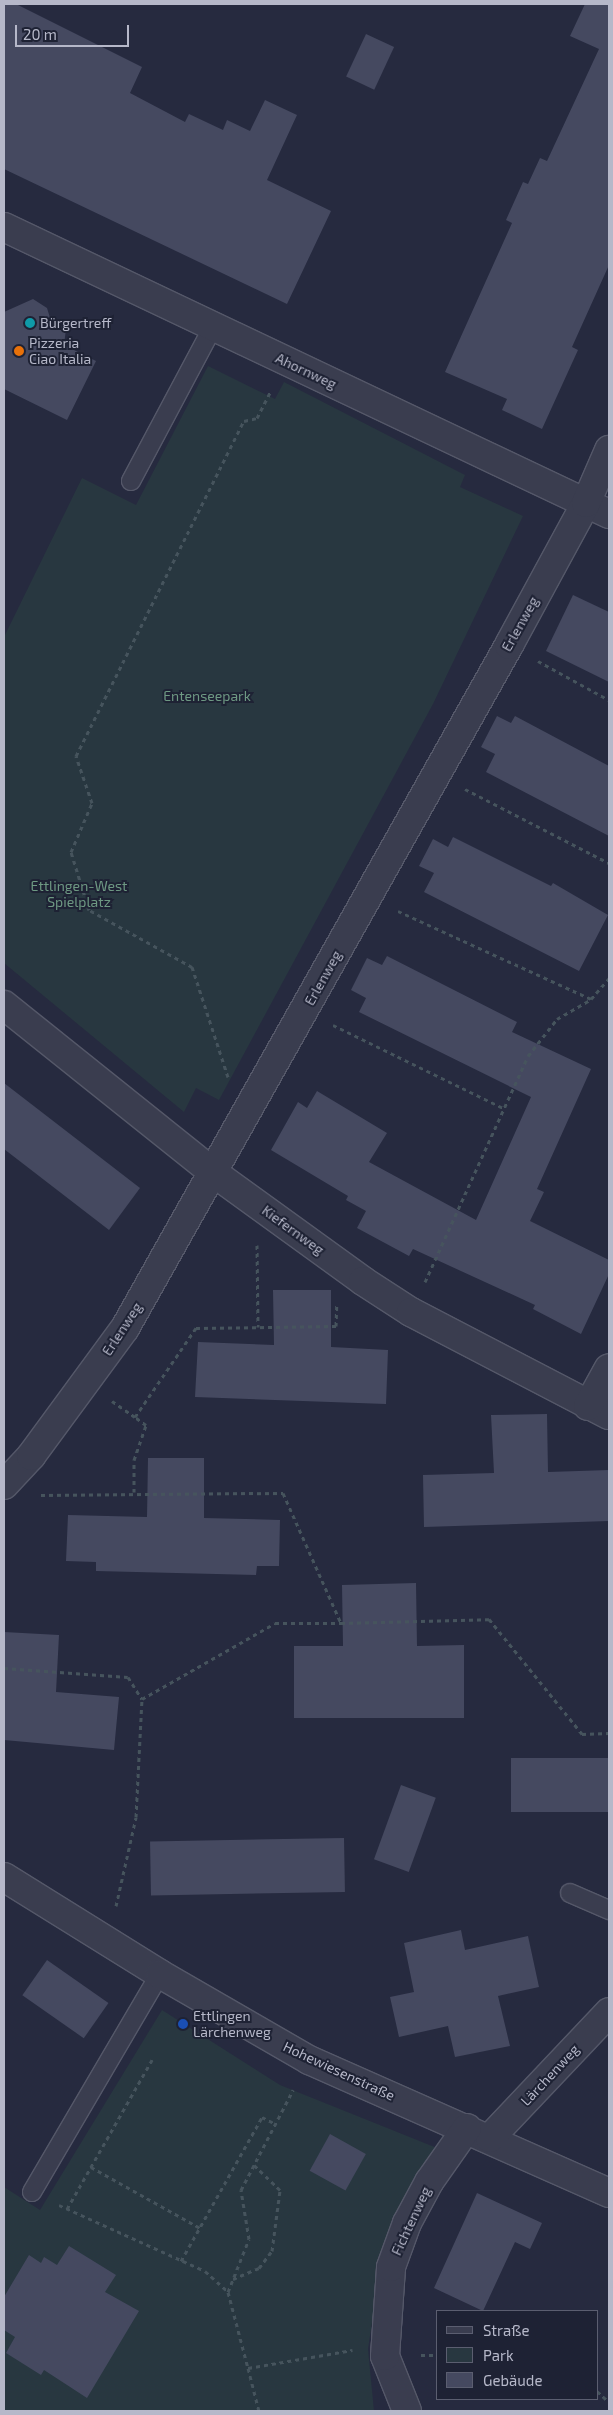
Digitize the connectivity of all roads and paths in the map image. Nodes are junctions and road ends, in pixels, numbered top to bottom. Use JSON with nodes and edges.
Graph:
{"nodes":[{"id":1,"x":4,"y":227,"type":"edge"},
{"id":2,"x":213,"y":327,"type":"junction"},
{"id":3,"x":286,"y":362,"type":"junction"},
{"id":4,"x":609,"y":450,"type":"edge"},
{"id":5,"x":131,"y":481,"type":"dead end"},
{"id":6,"x":597,"y":508,"type":"edge"},
{"id":7,"x":509,"y":645,"type":"junction"},
{"id":8,"x":609,"y":700,"type":"edge"},
{"id":9,"x":436,"y":774,"type":"junction"},
{"id":10,"x":609,"y":863,"type":"edge"},
{"id":11,"x":367,"y":897,"type":"junction"},
{"id":12,"x":609,"y":978,"type":"edge"},
{"id":13,"x":591,"y":999,"type":"junction"},
{"id":14,"x":4,"y":1005,"type":"edge"},
{"id":15,"x":305,"y":1011,"type":"junction"},
{"id":16,"x":258,"y":1094,"type":"junction"},
{"id":17,"x":506,"y":1109,"type":"junction"},
{"id":18,"x":214,"y":1173,"type":"junction"},
{"id":19,"x":267,"y":1211,"type":"junction"},
{"id":20,"x":343,"y":1266,"type":"junction"},
{"id":21,"x":411,"y":1312,"type":"junction"},
{"id":22,"x":258,"y":1327,"type":"junction"},
{"id":23,"x":609,"y":1368,"type":"edge"},
{"id":24,"x":85,"y":1382,"type":"junction"},
{"id":25,"x":598,"y":1411,"type":"edge"},
{"id":26,"x":135,"y":1417,"type":"junction"},
{"id":27,"x":8,"y":1480,"type":"edge"},
{"id":28,"x":134,"y":1492,"type":"junction"},
{"id":29,"x":341,"y":1623,"type":"junction"},
{"id":30,"x":4,"y":1668,"type":"edge"},
{"id":31,"x":142,"y":1699,"type":"junction"},
{"id":32,"x":609,"y":1733,"type":"edge"},
{"id":33,"x":4,"y":1877,"type":"edge"},
{"id":34,"x":570,"y":1894,"type":"dead end"},
{"id":35,"x":609,"y":1910,"type":"edge"},
{"id":36,"x":99,"y":1937,"type":"junction"},
{"id":37,"x":160,"y":1974,"type":"junction"},
{"id":38,"x":609,"y":2012,"type":"edge"},
{"id":39,"x":152,"y":2060,"type":"dead end"},
{"id":40,"x":309,"y":2060,"type":"junction"},
{"id":41,"x":276,"y":2124,"type":"junction"},
{"id":42,"x":479,"y":2133,"type":"junction"},
{"id":43,"x":254,"y":2165,"type":"junction"},
{"id":44,"x":92,"y":2167,"type":"junction"},
{"id":45,"x":32,"y":2192,"type":"joint"},
{"id":46,"x":609,"y":2193,"type":"edge"},
{"id":47,"x":68,"y":2209,"type":"junction"},
{"id":48,"x":200,"y":2228,"type":"junction"},
{"id":49,"x":181,"y":2261,"type":"junction"},
{"id":50,"x":232,"y":2280,"type":"junction"},
{"id":51,"x":228,"y":2292,"type":"junction"},
{"id":52,"x":384,"y":2344,"type":"junction"},
{"id":53,"x":248,"y":2368,"type":"junction"},
{"id":54,"x":598,"y":2392,"type":"edge"},
{"id":55,"x":609,"y":2402,"type":"edge"},
{"id":56,"x":259,"y":2411,"type":"edge"},
{"id":57,"x":407,"y":2411,"type":"edge"}],
"edges":[{"from":1,"to":2,"type":"street","name":"Ahornweg"},
{"from":2,"to":3,"type":"street","name":"Ahornweg"},
{"from":2,"to":5,"type":"lane"},
{"from":3,"to":6,"type":"street","name":"Ahornweg"},
{"from":3,"to":16,"type":"path"},
{"from":4,"to":6,"type":"street","name":"Erlenweg"},
{"from":6,"to":7,"type":"street","name":"Erlenweg"},
{"from":7,"to":8,"type":"path"},
{"from":7,"to":9,"type":"street","name":"Erlenweg"},
{"from":9,"to":10,"type":"path"},
{"from":9,"to":11,"type":"street","name":"Erlenweg"},
{"from":11,"to":13,"type":"path"},
{"from":11,"to":15,"type":"street","name":"Erlenweg"},
{"from":12,"to":13,"type":"path"},
{"from":13,"to":17,"type":"path"},
{"from":14,"to":18,"type":"street","name":"Kiefernweg"},
{"from":15,"to":16,"type":"street","name":"Erlenweg"},
{"from":15,"to":17,"type":"path"},
{"from":16,"to":18,"type":"street","name":"Erlenweg"},
{"from":17,"to":21,"type":"path"},
{"from":18,"to":19,"type":"street","name":"Kiefernweg"},
{"from":18,"to":24,"type":"street","name":"Erlenweg"},
{"from":19,"to":20,"type":"street","name":"Kiefernweg"},
{"from":19,"to":22,"type":"path"},
{"from":20,"to":21,"type":"street","name":"Kiefernweg"},
{"from":20,"to":22,"type":"path"},
{"from":21,"to":25,"type":"street","name":"Kiefernweg"},
{"from":22,"to":26,"type":"path"},
{"from":23,"to":25,"type":"street"},
{"from":24,"to":26,"type":"path"},
{"from":24,"to":27,"type":"street","name":"Erlenweg"},
{"from":26,"to":28,"type":"path"},
{"from":27,"to":28,"type":"path"},
{"from":28,"to":29,"type":"path"},
{"from":29,"to":31,"type":"path"},
{"from":29,"to":32,"type":"path"},
{"from":30,"to":31,"type":"path"},
{"from":31,"to":36,"type":"path"},
{"from":33,"to":36,"type":"street","name":"Hohewiesenstraße"},
{"from":34,"to":35,"type":"lane"},
{"from":36,"to":37,"type":"street","name":"Hohewiesenstraße"},
{"from":37,"to":40,"type":"street","name":"Hohewiesenstraße"},
{"from":37,"to":45,"type":"lane"},
{"from":38,"to":42,"type":"street","name":"Lärchenweg"},
{"from":39,"to":44,"type":"path"},
{"from":40,"to":41,"type":"path"},
{"from":40,"to":42,"type":"street","name":"Hohewiesenstraße"},
{"from":41,"to":43,"type":"path"},
{"from":41,"to":48,"type":"path"},
{"from":42,"to":46,"type":"street","name":"Hohewiesenstraße"},
{"from":42,"to":52,"type":"street","name":"Fichtenweg"},
{"from":43,"to":50,"type":"path"},
{"from":43,"to":50,"type":"path"},
{"from":44,"to":47,"type":"path"},
{"from":44,"to":48,"type":"path"},
{"from":45,"to":47,"type":"path"},
{"from":47,"to":49,"type":"path"},
{"from":48,"to":49,"type":"path"},
{"from":49,"to":51,"type":"path"},
{"from":50,"to":51,"type":"path"},
{"from":51,"to":53,"type":"path"},
{"from":52,"to":53,"type":"path"},
{"from":52,"to":57,"type":"street","name":"Fichtenweg"},
{"from":53,"to":56,"type":"path"},
{"from":54,"to":55,"type":"path"}]}
